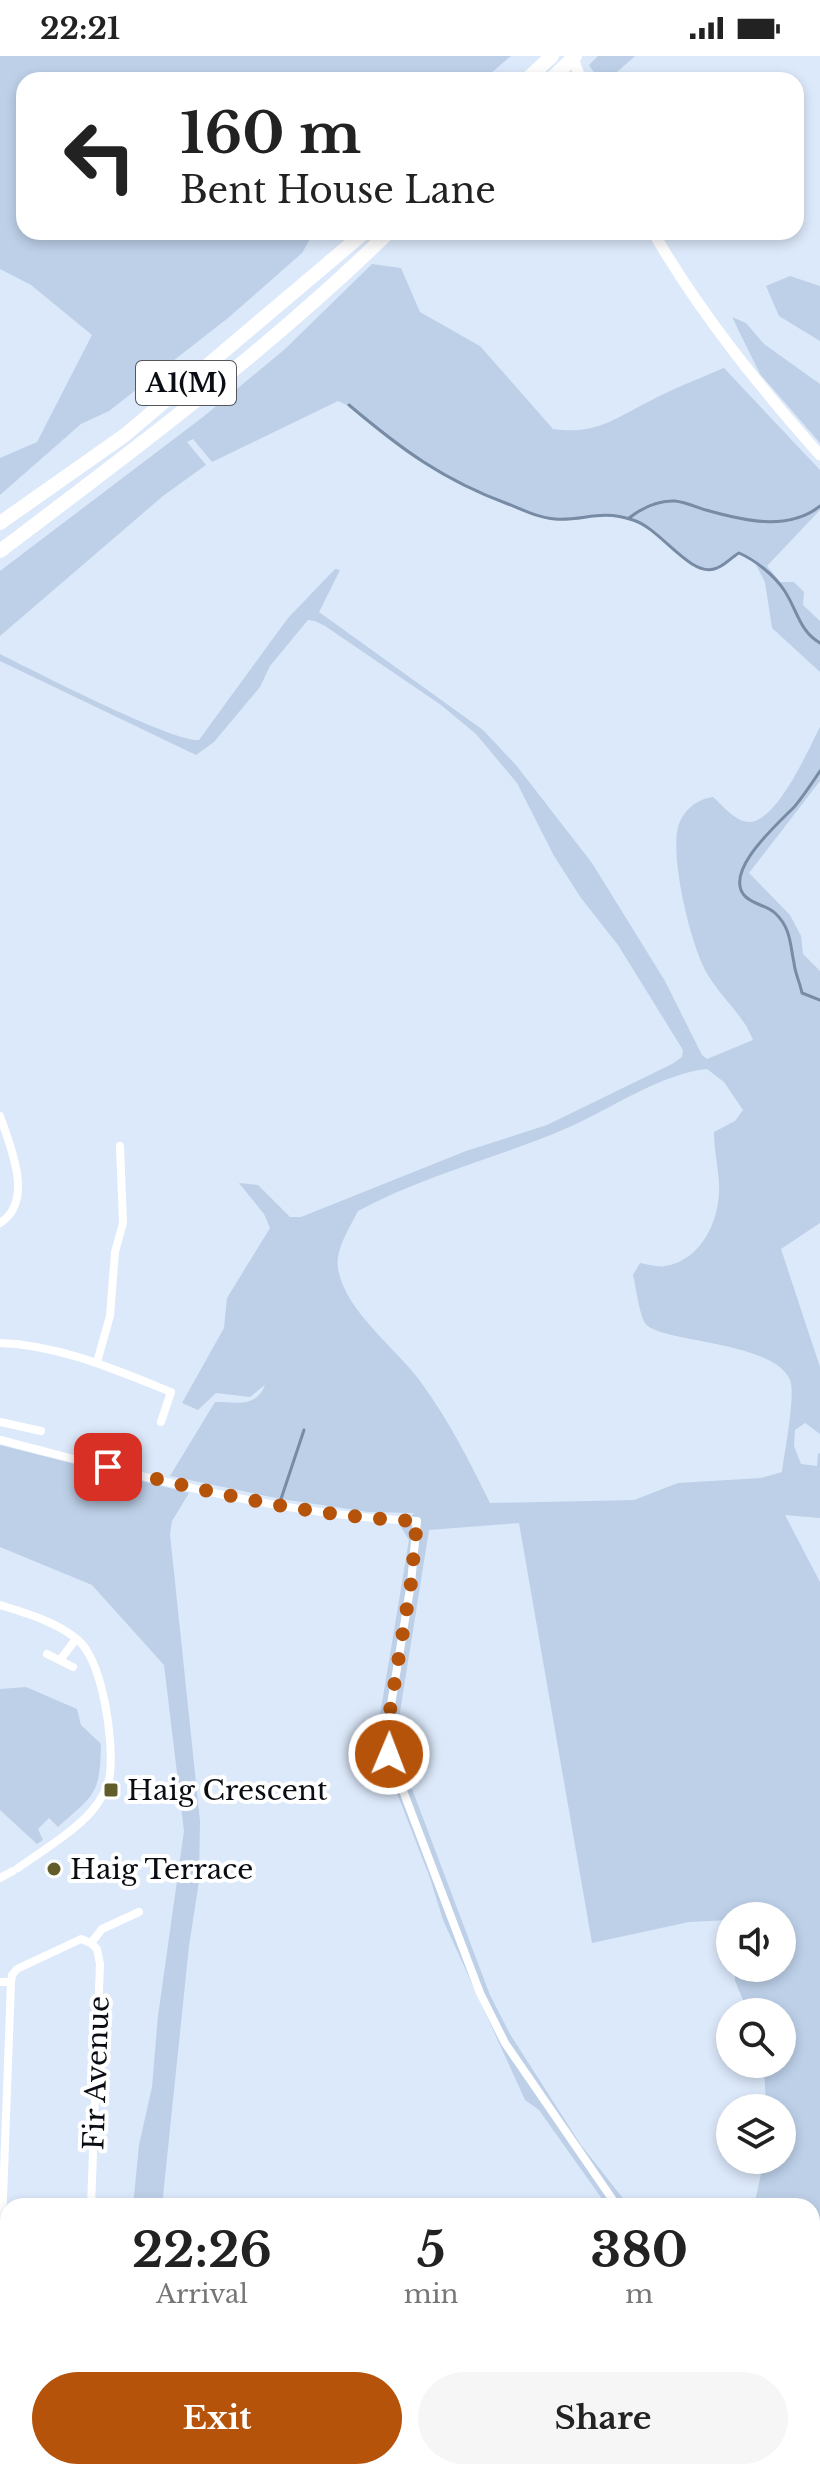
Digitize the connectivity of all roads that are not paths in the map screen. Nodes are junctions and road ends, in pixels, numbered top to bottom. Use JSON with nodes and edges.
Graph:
{"nodes":[{"id":1,"x":552,"y":56,"type":"edge"},
{"id":2,"x":574,"y":56,"type":"edge"},
{"id":3,"x":535,"y":72,"type":"edge"},
{"id":4,"x":558,"y":72,"type":"edge"},
{"id":5,"x":356,"y":240,"type":"edge"},
{"id":6,"x":380,"y":240,"type":"edge"},
{"id":7,"x":658,"y":240,"type":"edge"},
{"id":8,"x":820,"y":455,"type":"edge"},
{"id":9,"x":0,"y":523,"type":"edge"},
{"id":10,"x":0,"y":551,"type":"edge"},
{"id":11,"x":0,"y":1116,"type":"edge"},
{"id":12,"x":120,"y":1146,"type":"dead end"},
{"id":13,"x":0,"y":1223,"type":"edge"},
{"id":14,"x":0,"y":1343,"type":"edge"},
{"id":15,"x":97,"y":1362,"type":"junction"},
{"id":16,"x":0,"y":1422,"type":"edge"},
{"id":17,"x":161,"y":1422,"type":"dead end"},
{"id":18,"x":41,"y":1431,"type":"dead end"},
{"id":19,"x":0,"y":1440,"type":"edge"},
{"id":20,"x":0,"y":1605,"type":"edge"},
{"id":21,"x":80,"y":1643,"type":"junction"},
{"id":22,"x":47,"y":1654,"type":"dead end"},
{"id":23,"x":60,"y":1660,"type":"junction"},
{"id":24,"x":73,"y":1667,"type":"dead end"},
{"id":25,"x":0,"y":1878,"type":"edge"},
{"id":26,"x":139,"y":1912,"type":"dead end"},
{"id":27,"x":91,"y":1943,"type":"junction"},
{"id":28,"x":0,"y":1982,"type":"edge"},
{"id":29,"x":11,"y":1982,"type":"junction"},
{"id":30,"x":2,"y":2198,"type":"edge"},
{"id":31,"x":91,"y":2198,"type":"edge"},
{"id":32,"x":612,"y":2198,"type":"edge"}],
"edges":[{"from":1,"to":3,"type":"highway"},
{"from":2,"to":4,"type":"highway"},
{"from":5,"to":9,"type":"highway","number":"A1(M)"},
{"from":6,"to":10,"type":"highway","number":"A1(M)"},
{"from":7,"to":8,"type":"main road"},
{"from":11,"to":13,"type":"street"},
{"from":12,"to":15,"type":"street"},
{"from":14,"to":15,"type":"street"},
{"from":15,"to":17,"type":"street"},
{"from":16,"to":18,"type":"street"},
{"from":19,"to":32,"type":"street"},
{"from":20,"to":21,"type":"street"},
{"from":21,"to":23,"type":"street"},
{"from":21,"to":25,"type":"street"},
{"from":22,"to":23,"type":"street"},
{"from":23,"to":24,"type":"street"},
{"from":26,"to":27,"type":"street"},
{"from":27,"to":29,"type":"street"},
{"from":27,"to":31,"type":"street","name":"Fir Avenue"},
{"from":28,"to":29,"type":"street"},
{"from":29,"to":30,"type":"street"}]}
